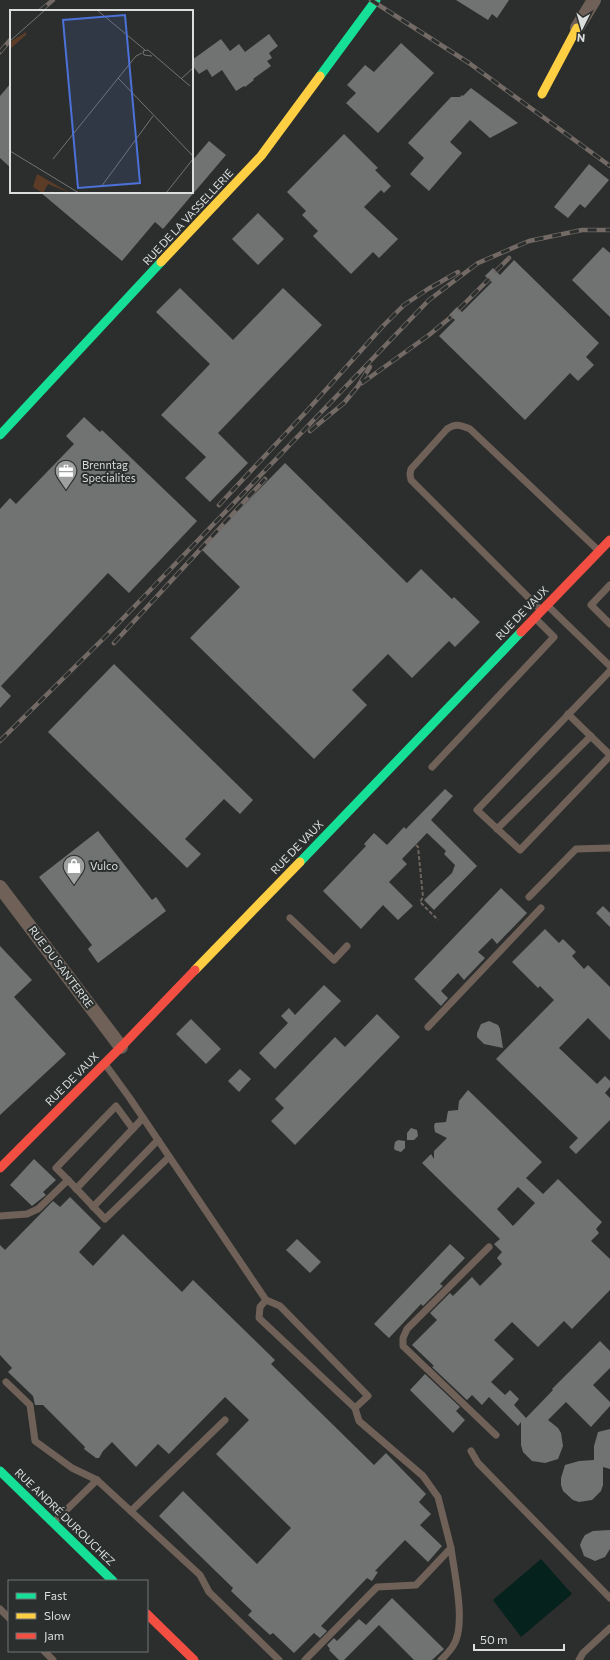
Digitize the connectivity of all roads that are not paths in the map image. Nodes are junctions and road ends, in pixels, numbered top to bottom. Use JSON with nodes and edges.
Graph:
{"nodes":[{"id":1,"x":376,"y":0,"type":"edge"},
{"id":2,"x":594,"y":0,"type":"edge"},
{"id":3,"x":577,"y":28,"type":"joint"},
{"id":4,"x":542,"y":94,"type":"dead end"},
{"id":5,"x":0,"y":435,"type":"edge"},
{"id":6,"x":610,"y":540,"type":"edge"},
{"id":7,"x":599,"y":551,"type":"junction"},
{"id":8,"x":610,"y":585,"type":"edge"},
{"id":9,"x":544,"y":608,"type":"junction"},
{"id":10,"x":535,"y":618,"type":"junction"},
{"id":11,"x":610,"y":624,"type":"edge"},
{"id":12,"x":610,"y":666,"type":"edge"},
{"id":13,"x":610,"y":671,"type":"edge"},
{"id":14,"x":568,"y":714,"type":"junction"},
{"id":15,"x":591,"y":736,"type":"junction"},
{"id":16,"x":610,"y":756,"type":"edge"},
{"id":17,"x":432,"y":767,"type":"dead end"},
{"id":18,"x":497,"y":829,"type":"junction"},
{"id":19,"x":610,"y":848,"type":"edge"},
{"id":20,"x":0,"y":887,"type":"edge"},
{"id":21,"x":529,"y":897,"type":"dead end"},
{"id":22,"x":541,"y":908,"type":"dead end"},
{"id":23,"x":290,"y":918,"type":"dead end"},
{"id":24,"x":347,"y":946,"type":"dead end"},
{"id":25,"x":428,"y":1027,"type":"dead end"},
{"id":26,"x":121,"y":1047,"type":"junction"},
{"id":27,"x":105,"y":1063,"type":"junction"},
{"id":28,"x":143,"y":1118,"type":"junction"},
{"id":29,"x":133,"y":1129,"type":"junction"},
{"id":30,"x":158,"y":1140,"type":"junction"},
{"id":31,"x":170,"y":1157,"type":"junction"},
{"id":32,"x":0,"y":1168,"type":"edge"},
{"id":33,"x":68,"y":1180,"type":"junction"},
{"id":34,"x":76,"y":1189,"type":"junction"},
{"id":35,"x":93,"y":1207,"type":"junction"},
{"id":36,"x":0,"y":1216,"type":"edge"},
{"id":37,"x":489,"y":1246,"type":"dead end"},
{"id":38,"x":266,"y":1300,"type":"junction"},
{"id":39,"x":6,"y":1382,"type":"dead end"},
{"id":40,"x":355,"y":1408,"type":"junction"},
{"id":41,"x":225,"y":1420,"type":"dead end"},
{"id":42,"x":496,"y":1435,"type":"dead end"},
{"id":43,"x":471,"y":1452,"type":"dead end"},
{"id":44,"x":0,"y":1471,"type":"edge"},
{"id":45,"x":97,"y":1480,"type":"junction"},
{"id":46,"x":131,"y":1511,"type":"junction"},
{"id":47,"x":53,"y":1523,"type":"junction"},
{"id":48,"x":451,"y":1548,"type":"junction"},
{"id":49,"x":112,"y":1580,"type":"edge"},
{"id":50,"x":610,"y":1598,"type":"edge"},
{"id":51,"x":0,"y":1609,"type":"edge"},
{"id":52,"x":148,"y":1615,"type":"edge"},
{"id":53,"x":8,"y":1617,"type":"edge"},
{"id":54,"x":610,"y":1628,"type":"edge"},
{"id":55,"x":45,"y":1652,"type":"edge"},
{"id":56,"x":53,"y":1660,"type":"edge"},
{"id":57,"x":194,"y":1660,"type":"edge"},
{"id":58,"x":279,"y":1660,"type":"edge"},
{"id":59,"x":305,"y":1660,"type":"edge"},
{"id":60,"x":440,"y":1660,"type":"edge"},
{"id":61,"x":579,"y":1660,"type":"edge"}],
"edges":[{"from":1,"to":5,"type":"street","name":"RUE DE LA VASSELLERIE"},
{"from":2,"to":3,"type":"street"},
{"from":3,"to":4,"type":"street"},
{"from":6,"to":7,"type":"street","name":"RUE DE VAUX"},
{"from":7,"to":9,"type":"street","name":"RUE DE VAUX"},
{"from":7,"to":9,"type":"lane"},
{"from":8,"to":11,"type":"lane"},
{"from":9,"to":10,"type":"street","name":"RUE DE VAUX"},
{"from":9,"to":12,"type":"lane"},
{"from":10,"to":17,"type":"lane"},
{"from":10,"to":26,"type":"street","name":"RUE DE VAUX"},
{"from":13,"to":14,"type":"lane"},
{"from":14,"to":15,"type":"lane"},
{"from":14,"to":18,"type":"lane"},
{"from":15,"to":16,"type":"lane"},
{"from":15,"to":18,"type":"lane"},
{"from":16,"to":18,"type":"lane"},
{"from":19,"to":21,"type":"lane"},
{"from":20,"to":26,"type":"street","name":"RUE DU SANTERRE"},
{"from":22,"to":25,"type":"lane"},
{"from":23,"to":24,"type":"lane"},
{"from":26,"to":27,"type":"street","name":"RUE DE VAUX"},
{"from":27,"to":28,"type":"lane"},
{"from":27,"to":32,"type":"street","name":"RUE DE VAUX"},
{"from":28,"to":29,"type":"lane"},
{"from":28,"to":30,"type":"lane"},
{"from":29,"to":33,"type":"lane"},
{"from":29,"to":34,"type":"lane"},
{"from":30,"to":31,"type":"lane"},
{"from":30,"to":35,"type":"lane"},
{"from":31,"to":35,"type":"lane"},
{"from":31,"to":38,"type":"lane"},
{"from":33,"to":34,"type":"lane"},
{"from":33,"to":36,"type":"lane"},
{"from":34,"to":35,"type":"lane"},
{"from":37,"to":42,"type":"lane"},
{"from":38,"to":40,"type":"lane"},
{"from":38,"to":40,"type":"lane"},
{"from":39,"to":45,"type":"lane"},
{"from":40,"to":48,"type":"lane"},
{"from":41,"to":46,"type":"lane"},
{"from":43,"to":50,"type":"lane"},
{"from":44,"to":47,"type":"street","name":"RUE ANDRÉ DUROUCHEZ"},
{"from":45,"to":46,"type":"lane"},
{"from":45,"to":47,"type":"lane"},
{"from":46,"to":58,"type":"lane"},
{"from":47,"to":49,"type":"street","name":"RUE ANDRÉ DUROUCHEZ"},
{"from":48,"to":59,"type":"lane"},
{"from":48,"to":60,"type":"lane"},
{"from":51,"to":53,"type":"lane"},
{"from":52,"to":57,"type":"street"},
{"from":54,"to":61,"type":"lane"},
{"from":55,"to":56,"type":"lane"}]}
